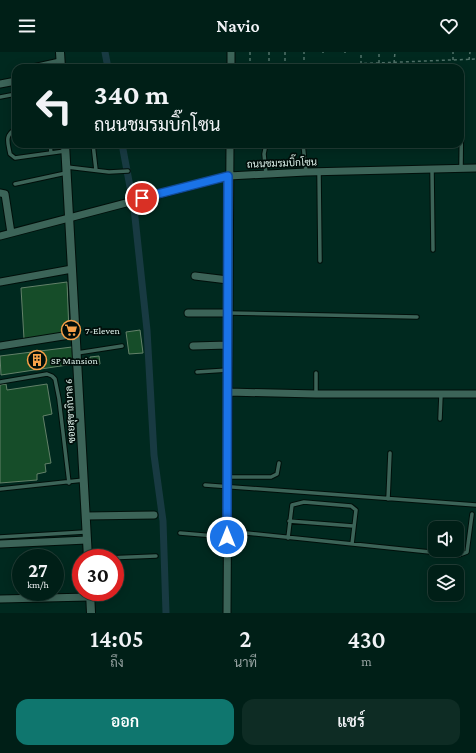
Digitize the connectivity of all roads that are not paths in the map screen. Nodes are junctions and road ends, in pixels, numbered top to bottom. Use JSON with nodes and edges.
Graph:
{"nodes":[{"id":1,"x":60,"y":52,"type":"edge"},
{"id":2,"x":231,"y":52,"type":"edge"},
{"id":3,"x":60,"y":64,"type":"edge"},
{"id":4,"x":231,"y":64,"type":"edge"},
{"id":5,"x":12,"y":82,"type":"edge"},
{"id":6,"x":0,"y":84,"type":"edge"},
{"id":7,"x":12,"y":95,"type":"edge"},
{"id":8,"x":0,"y":97,"type":"edge"},
{"id":9,"x":12,"y":131,"type":"edge"},
{"id":10,"x":50,"y":148,"type":"edge"},
{"id":11,"x":63,"y":148,"type":"edge"},
{"id":12,"x":65,"y":148,"type":"edge"},
{"id":13,"x":93,"y":148,"type":"edge"},
{"id":14,"x":230,"y":148,"type":"edge"},
{"id":15,"x":265,"y":148,"type":"edge"},
{"id":16,"x":303,"y":148,"type":"edge"},
{"id":17,"x":461,"y":148,"type":"edge"},
{"id":18,"x":51,"y":153,"type":"junction"},
{"id":19,"x":461,"y":168,"type":"junction"},
{"id":20,"x":476,"y":168,"type":"edge"},
{"id":21,"x":432,"y":169,"type":"junction"},
{"id":22,"x":67,"y":170,"type":"junction"},
{"id":23,"x":96,"y":170,"type":"junction"},
{"id":24,"x":128,"y":171,"type":"dead end"},
{"id":25,"x":306,"y":172,"type":"junction"},
{"id":26,"x":319,"y":172,"type":"junction"},
{"id":27,"x":266,"y":174,"type":"junction"},
{"id":28,"x":228,"y":176,"type":"junction"},
{"id":29,"x":14,"y":184,"type":"dead end"},
{"id":30,"x":0,"y":194,"type":"edge"},
{"id":31,"x":70,"y":217,"type":"junction"},
{"id":32,"x":10,"y":233,"type":"junction"},
{"id":33,"x":0,"y":236,"type":"edge"},
{"id":34,"x":433,"y":250,"type":"dead end"},
{"id":35,"x":320,"y":261,"type":"dead end"},
{"id":36,"x":72,"y":269,"type":"junction"},
{"id":37,"x":195,"y":276,"type":"dead end"},
{"id":38,"x":228,"y":280,"type":"junction"},
{"id":39,"x":0,"y":282,"type":"edge"},
{"id":40,"x":188,"y":313,"type":"dead end"},
{"id":41,"x":228,"y":314,"type":"junction"},
{"id":42,"x":416,"y":317,"type":"dead end"},
{"id":43,"x":76,"y":334,"type":"junction"},
{"id":44,"x":228,"y":345,"type":"junction"},
{"id":45,"x":0,"y":346,"type":"edge"},
{"id":46,"x":122,"y":346,"type":"dead end"},
{"id":47,"x":192,"y":346,"type":"dead end"},
{"id":48,"x":77,"y":353,"type":"junction"},
{"id":49,"x":228,"y":370,"type":"junction"},
{"id":50,"x":197,"y":372,"type":"dead end"},
{"id":51,"x":316,"y":373,"type":"dead end"},
{"id":52,"x":0,"y":382,"type":"edge"},
{"id":53,"x":228,"y":392,"type":"junction"},
{"id":54,"x":316,"y":394,"type":"junction"},
{"id":55,"x":476,"y":394,"type":"edge"},
{"id":56,"x":441,"y":395,"type":"junction"},
{"id":57,"x":440,"y":419,"type":"dead end"},
{"id":58,"x":390,"y":453,"type":"dead end"},
{"id":59,"x":278,"y":463,"type":"dead end"},
{"id":60,"x":228,"y":476,"type":"junction"},
{"id":61,"x":84,"y":480,"type":"junction"},
{"id":62,"x":69,"y":483,"type":"junction"},
{"id":63,"x":205,"y":485,"type":"dead end"},
{"id":64,"x":228,"y":486,"type":"junction"},
{"id":65,"x":0,"y":489,"type":"edge"},
{"id":66,"x":388,"y":499,"type":"junction"},
{"id":67,"x":476,"y":506,"type":"edge"},
{"id":68,"x":472,"y":514,"type":"dead end"},
{"id":69,"x":154,"y":515,"type":"dead end"},
{"id":70,"x":86,"y":516,"type":"junction"},
{"id":71,"x":289,"y":521,"type":"junction"},
{"id":72,"x":353,"y":526,"type":"junction"},
{"id":73,"x":180,"y":533,"type":"dead end"},
{"id":74,"x":227,"y":534,"type":"junction"},
{"id":75,"x":87,"y":536,"type":"junction"},
{"id":76,"x":0,"y":537,"type":"edge"},
{"id":77,"x":288,"y":538,"type":"junction"},
{"id":78,"x":0,"y":544,"type":"edge"},
{"id":79,"x":352,"y":544,"type":"junction"},
{"id":80,"x":88,"y":549,"type":"edge"},
{"id":81,"x":156,"y":556,"type":"dead end"},
{"id":82,"x":124,"y":557,"type":"edge"},
{"id":83,"x":72,"y":595,"type":"edge"},
{"id":84,"x":0,"y":599,"type":"edge"},
{"id":85,"x":90,"y":601,"type":"edge"},
{"id":86,"x":91,"y":613,"type":"edge"},
{"id":87,"x":227,"y":613,"type":"edge"}],
"edges":[{"from":1,"to":3,"type":"street"},
{"from":2,"to":4,"type":"street"},
{"from":5,"to":6,"type":"street"},
{"from":7,"to":8,"type":"lane"},
{"from":9,"to":18,"type":"lane"},
{"from":10,"to":18,"type":"lane"},
{"from":11,"to":18,"type":"lane"},
{"from":12,"to":22,"type":"street","name":"ซอยสุขาภิบาล 6"},
{"from":13,"to":23,"type":"lane"},
{"from":14,"to":28,"type":"street"},
{"from":15,"to":27,"type":"lane"},
{"from":16,"to":25,"type":"lane"},
{"from":17,"to":19,"type":"lane"},
{"from":19,"to":20,"type":"street","name":"ถนนชมรมบิ๊กโซน"},
{"from":19,"to":21,"type":"street","name":"ถนนชมรมบิ๊กโซน"},
{"from":21,"to":26,"type":"street","name":"ถนนชมรมบิ๊กโซน"},
{"from":21,"to":34,"type":"lane"},
{"from":22,"to":23,"type":"lane"},
{"from":22,"to":29,"type":"lane"},
{"from":22,"to":31,"type":"street","name":"ซอยสุขาภิบาล 6"},
{"from":23,"to":24,"type":"lane"},
{"from":25,"to":26,"type":"street","name":"ถนนชมรมบิ๊กโซน"},
{"from":25,"to":27,"type":"street","name":"ถนนชมรมบิ๊กโซน"},
{"from":26,"to":35,"type":"lane"},
{"from":27,"to":28,"type":"street","name":"ถนนชมรมบิ๊กโซน"},
{"from":28,"to":31,"type":"street","name":"ถนนชมรมบิ๊กโซน"},
{"from":28,"to":38,"type":"street"},
{"from":30,"to":32,"type":"street"},
{"from":31,"to":32,"type":"street","name":"ถนนชมรมบิ๊กโซน"},
{"from":31,"to":36,"type":"street","name":"ซอยสุขาภิบาล 6"},
{"from":32,"to":33,"type":"street","name":"ถนนชมรมบิ๊กโซน"},
{"from":36,"to":39,"type":"street"},
{"from":36,"to":43,"type":"street","name":"ซอยสุขาภิบาล 6"},
{"from":37,"to":38,"type":"street"},
{"from":38,"to":41,"type":"street"},
{"from":40,"to":41,"type":"street"},
{"from":41,"to":42,"type":"lane"},
{"from":41,"to":44,"type":"street"},
{"from":43,"to":45,"type":"street"},
{"from":43,"to":48,"type":"street","name":"ซอยสุขาภิบาล 6"},
{"from":44,"to":47,"type":"street"},
{"from":44,"to":49,"type":"street"},
{"from":46,"to":48,"type":"lane"},
{"from":48,"to":61,"type":"street","name":"ซอยสุขาภิบาล 6"},
{"from":49,"to":50,"type":"lane"},
{"from":49,"to":53,"type":"street"},
{"from":51,"to":54,"type":"lane"},
{"from":52,"to":62,"type":"lane"},
{"from":53,"to":54,"type":"street"},
{"from":53,"to":60,"type":"street"},
{"from":54,"to":56,"type":"street"},
{"from":55,"to":56,"type":"street"},
{"from":56,"to":57,"type":"lane"},
{"from":58,"to":66,"type":"lane"},
{"from":59,"to":60,"type":"lane"},
{"from":60,"to":64,"type":"street"},
{"from":61,"to":62,"type":"lane"},
{"from":61,"to":70,"type":"street","name":"ซอยสุขาภิบาล 6"},
{"from":62,"to":65,"type":"lane"},
{"from":63,"to":64,"type":"lane"},
{"from":64,"to":66,"type":"lane"},
{"from":64,"to":74,"type":"street"},
{"from":66,"to":67,"type":"lane"},
{"from":68,"to":79,"type":"lane"},
{"from":69,"to":70,"type":"street"},
{"from":70,"to":75,"type":"street","name":"ซอยสุขาภิบาล 6"},
{"from":71,"to":72,"type":"lane"},
{"from":71,"to":72,"type":"lane"},
{"from":71,"to":77,"type":"lane"},
{"from":72,"to":79,"type":"lane"},
{"from":73,"to":74,"type":"lane"},
{"from":74,"to":77,"type":"lane"},
{"from":74,"to":87,"type":"street"},
{"from":75,"to":76,"type":"lane"},
{"from":75,"to":78,"type":"street"},
{"from":75,"to":80,"type":"street","name":"ซอยสุขาภิบาล 6"},
{"from":77,"to":79,"type":"lane"},
{"from":81,"to":82,"type":"lane"},
{"from":83,"to":84,"type":"street"},
{"from":85,"to":86,"type":"street"}]}
